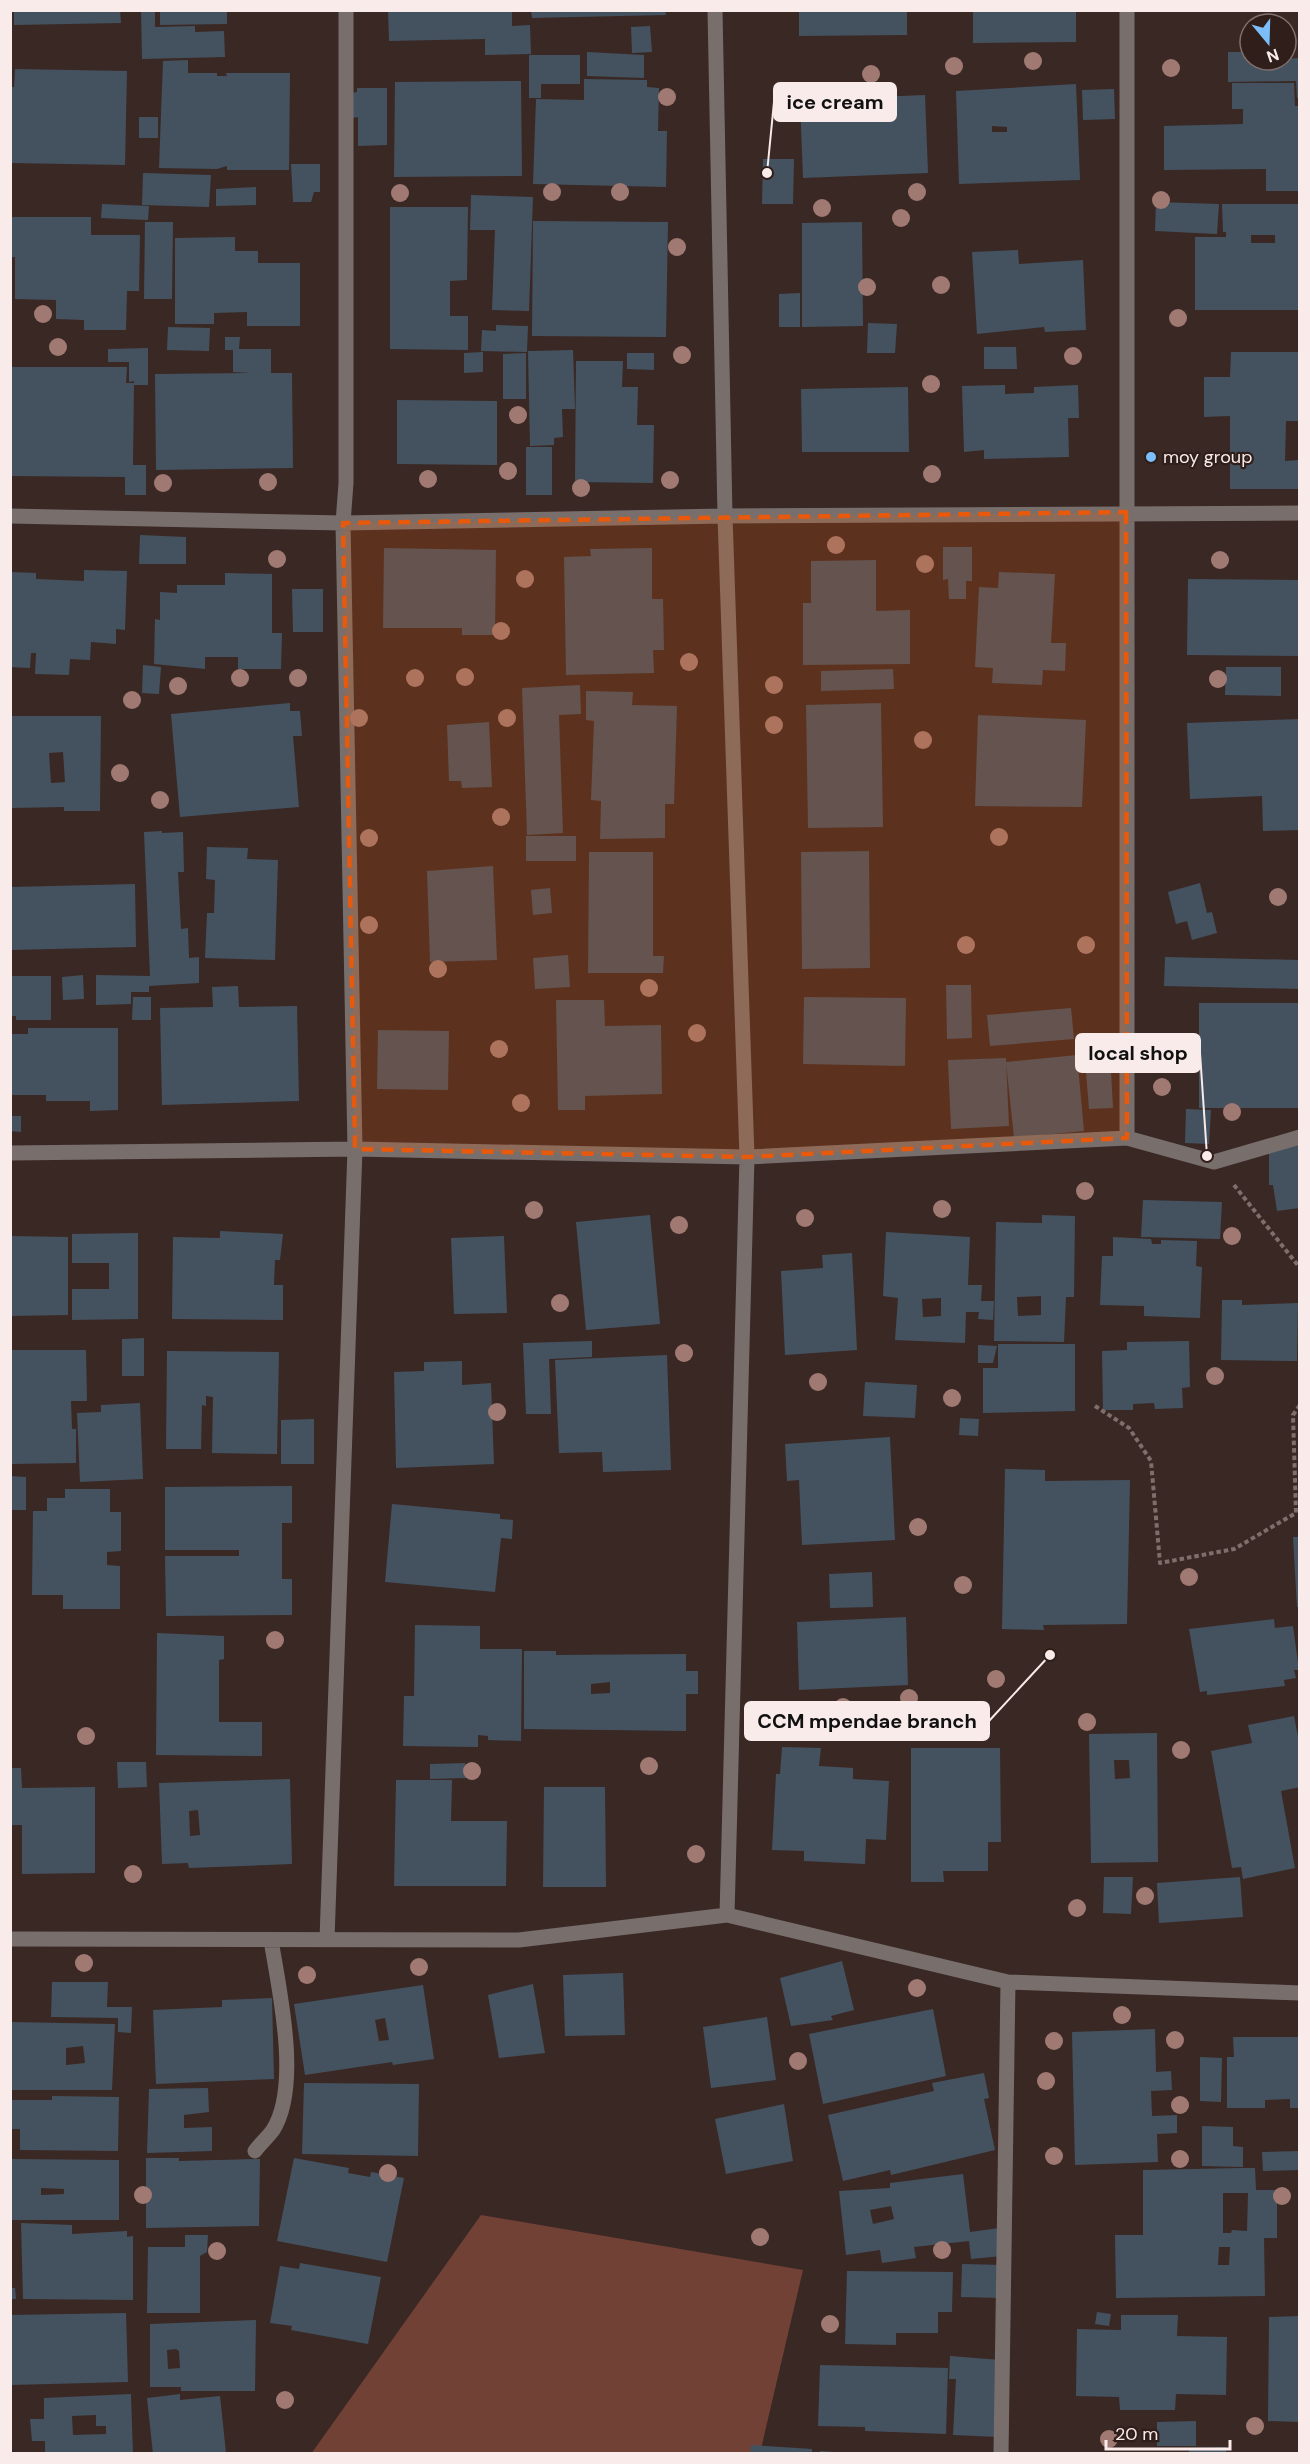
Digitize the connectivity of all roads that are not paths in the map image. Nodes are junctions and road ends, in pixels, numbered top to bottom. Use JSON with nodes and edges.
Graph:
{"nodes":[{"id":1,"x":346,"y":10,"type":"edge"},
{"id":2,"x":715,"y":10,"type":"edge"},
{"id":3,"x":1127,"y":10,"type":"edge"},
{"id":4,"x":1126,"y":512,"type":"junction"},
{"id":5,"x":1299,"y":513,"type":"edge"},
{"id":6,"x":10,"y":516,"type":"edge"},
{"id":7,"x":725,"y":516,"type":"junction"},
{"id":8,"x":343,"y":523,"type":"junction"},
{"id":9,"x":1127,"y":1137,"type":"junction"},
{"id":10,"x":1299,"y":1137,"type":"edge"},
{"id":11,"x":355,"y":1149,"type":"junction"},
{"id":12,"x":10,"y":1153,"type":"edge"},
{"id":13,"x":747,"y":1157,"type":"junction"},
{"id":14,"x":727,"y":1915,"type":"junction"},
{"id":15,"x":327,"y":1939,"type":"junction"},
{"id":16,"x":10,"y":1940,"type":"edge"},
{"id":17,"x":271,"y":1940,"type":"junction"},
{"id":18,"x":1008,"y":1982,"type":"junction"},
{"id":19,"x":1299,"y":1993,"type":"edge"},
{"id":20,"x":255,"y":2151,"type":"dead end"},
{"id":21,"x":1001,"y":2454,"type":"edge"}],
"edges":[{"from":1,"to":8,"type":"street"},
{"from":2,"to":7,"type":"street"},
{"from":3,"to":4,"type":"street"},
{"from":4,"to":5,"type":"street"},
{"from":4,"to":7,"type":"street"},
{"from":4,"to":9,"type":"street"},
{"from":6,"to":8,"type":"street"},
{"from":7,"to":8,"type":"street"},
{"from":7,"to":13,"type":"street"},
{"from":8,"to":11,"type":"street"},
{"from":9,"to":10,"type":"street"},
{"from":9,"to":13,"type":"street"},
{"from":11,"to":12,"type":"street"},
{"from":11,"to":13,"type":"street"},
{"from":11,"to":15,"type":"street"},
{"from":13,"to":14,"type":"street"},
{"from":14,"to":15,"type":"street"},
{"from":14,"to":18,"type":"street"},
{"from":15,"to":17,"type":"street"},
{"from":16,"to":17,"type":"street"},
{"from":17,"to":20,"type":"street"},
{"from":18,"to":19,"type":"street"},
{"from":18,"to":21,"type":"street"}]}
